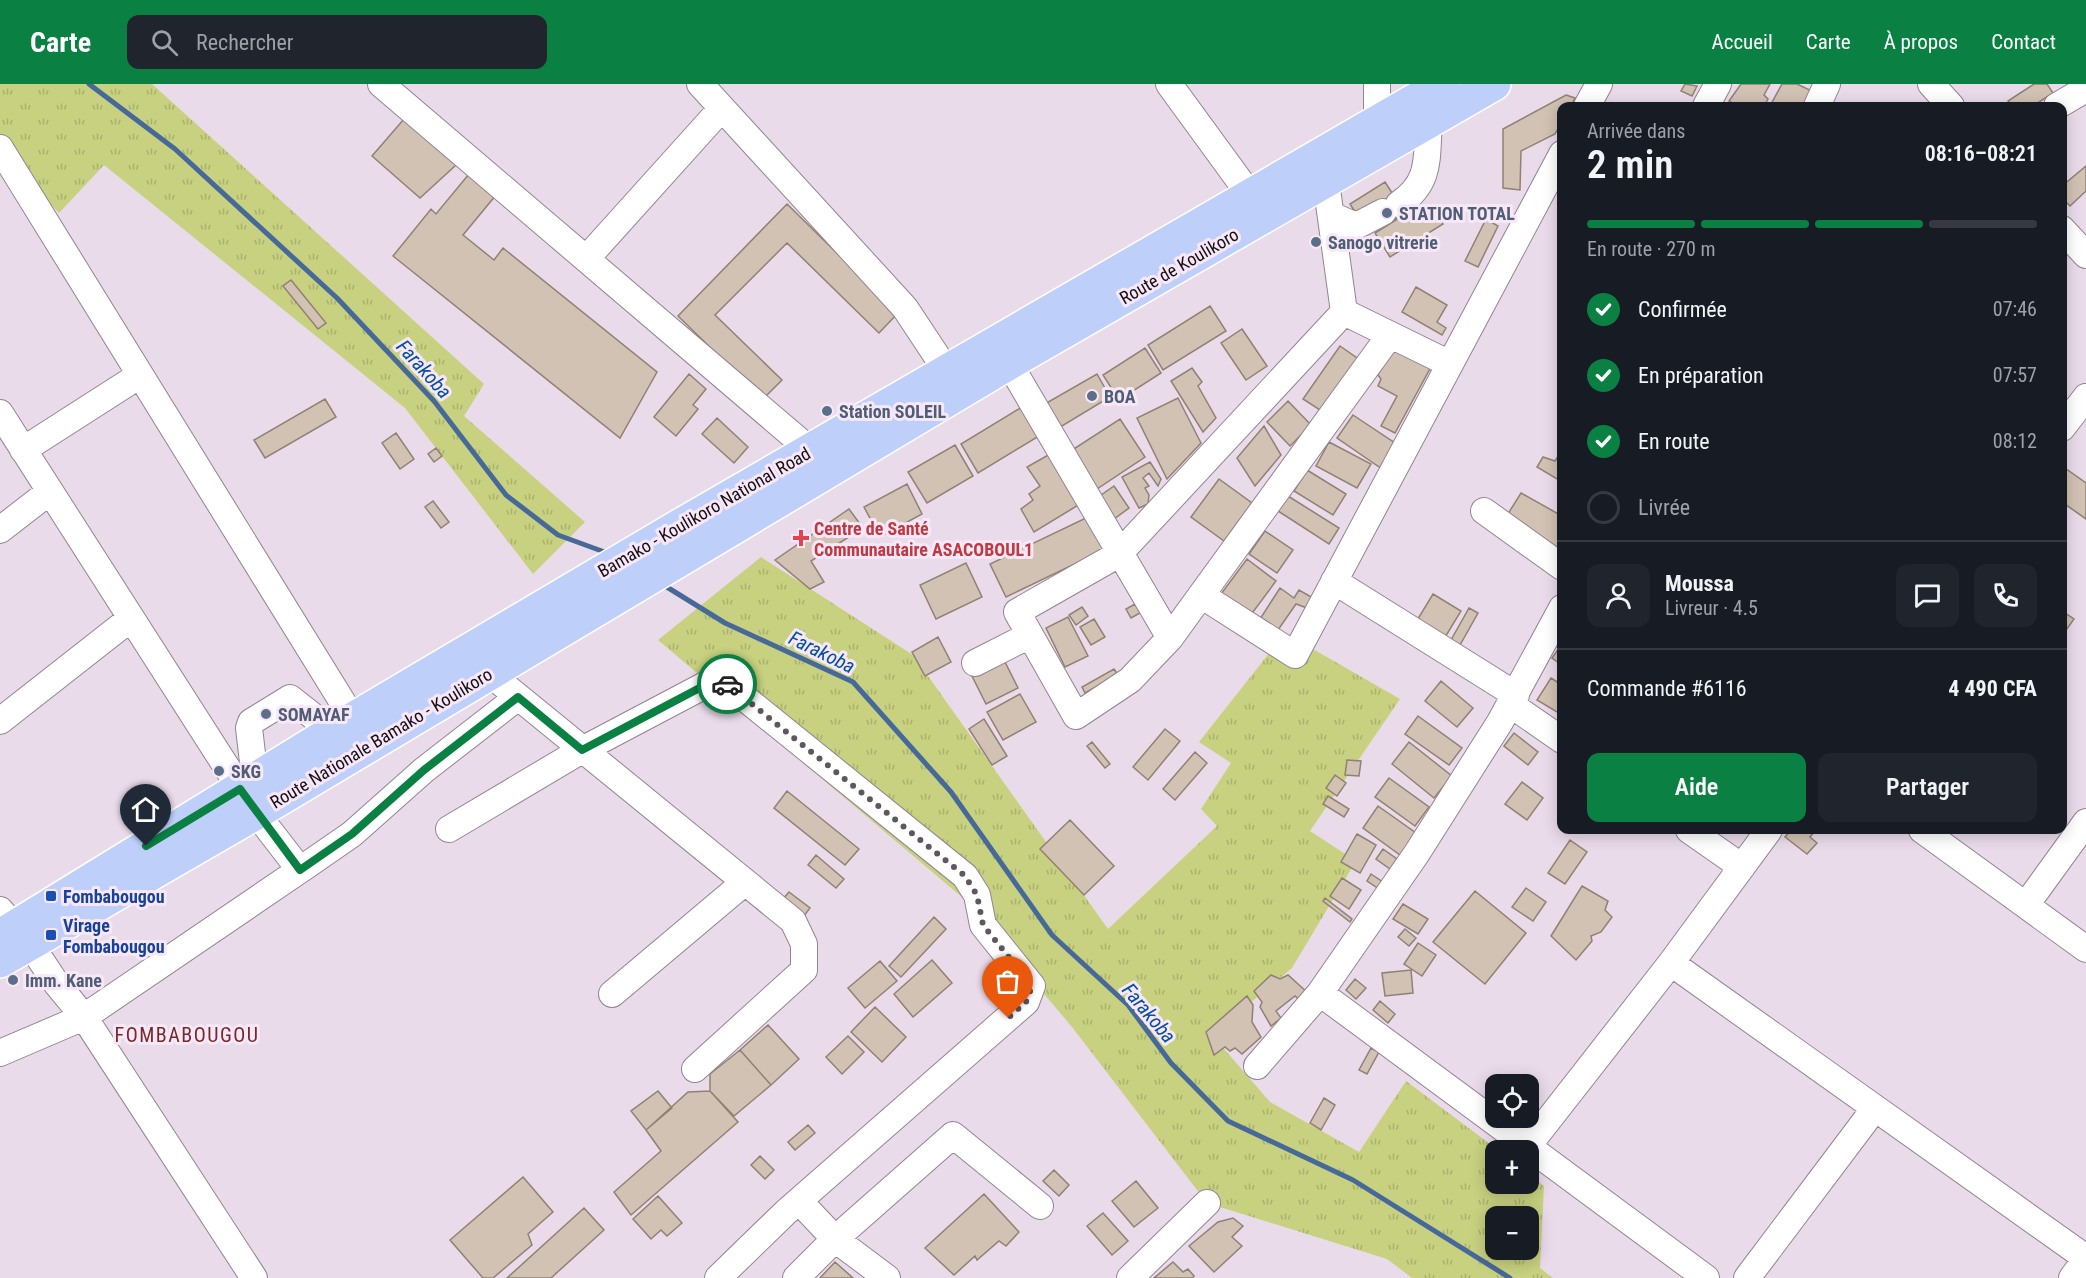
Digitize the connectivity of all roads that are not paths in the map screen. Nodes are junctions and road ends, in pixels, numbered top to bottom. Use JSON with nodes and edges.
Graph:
{"nodes":[{"id":1,"x":381,"y":84,"type":"edge"},
{"id":2,"x":700,"y":84,"type":"edge"},
{"id":3,"x":1169,"y":84,"type":"edge"},
{"id":4,"x":1377,"y":84,"type":"edge"},
{"id":5,"x":1443,"y":84,"type":"edge"},
{"id":6,"x":1494,"y":84,"type":"edge"},
{"id":7,"x":1718,"y":84,"type":"edge"},
{"id":8,"x":1827,"y":84,"type":"edge"},
{"id":9,"x":1931,"y":84,"type":"edge"},
{"id":10,"x":2086,"y":88,"type":"edge"},
{"id":11,"x":1708,"y":102,"type":"edge"},
{"id":12,"x":1819,"y":102,"type":"edge"},
{"id":13,"x":1947,"y":102,"type":"edge"},
{"id":14,"x":2063,"y":102,"type":"edge"},
{"id":15,"x":722,"y":108,"type":"junction"},
{"id":16,"x":1377,"y":122,"type":"junction"},
{"id":17,"x":1429,"y":122,"type":"junction"},
{"id":18,"x":0,"y":148,"type":"edge"},
{"id":19,"x":1557,"y":163,"type":"edge"},
{"id":20,"x":1326,"y":182,"type":"junction"},
{"id":21,"x":1250,"y":195,"type":"junction"},
{"id":22,"x":1331,"y":215,"type":"junction"},
{"id":23,"x":2067,"y":234,"type":"edge"},
{"id":24,"x":2086,"y":255,"type":"edge"},
{"id":25,"x":586,"y":259,"type":"junction"},
{"id":26,"x":1344,"y":312,"type":"junction"},
{"id":27,"x":1390,"y":335,"type":"junction"},
{"id":28,"x":1009,"y":363,"type":"junction"},
{"id":29,"x":1450,"y":364,"type":"junction"},
{"id":30,"x":946,"y":370,"type":"junction"},
{"id":31,"x":140,"y":375,"type":"junction"},
{"id":32,"x":2086,"y":397,"type":"edge"},
{"id":33,"x":0,"y":413,"type":"edge"},
{"id":34,"x":2067,"y":422,"type":"edge"},
{"id":35,"x":857,"y":439,"type":"junction"},
{"id":36,"x":23,"y":450,"type":"junction"},
{"id":37,"x":817,"y":462,"type":"junction"},
{"id":38,"x":49,"y":492,"type":"junction"},
{"id":39,"x":1484,"y":511,"type":"dead end"},
{"id":40,"x":0,"y":530,"type":"edge"},
{"id":41,"x":1119,"y":554,"type":"junction"},
{"id":42,"x":1557,"y":563,"type":"edge"},
{"id":43,"x":1334,"y":581,"type":"junction"},
{"id":44,"x":1201,"y":595,"type":"junction"},
{"id":45,"x":567,"y":610,"type":"junction"},
{"id":46,"x":1557,"y":617,"type":"edge"},
{"id":47,"x":130,"y":619,"type":"junction"},
{"id":48,"x":1030,"y":634,"type":"junction"},
{"id":49,"x":1170,"y":638,"type":"junction"},
{"id":50,"x":975,"y":663,"type":"dead end"},
{"id":51,"x":489,"y":674,"type":"junction"},
{"id":52,"x":518,"y":697,"type":"junction"},
{"id":53,"x":1513,"y":700,"type":"junction"},
{"id":54,"x":0,"y":721,"type":"edge"},
{"id":55,"x":343,"y":725,"type":"junction"},
{"id":56,"x":1557,"y":736,"type":"edge"},
{"id":57,"x":582,"y":750,"type":"junction"},
{"id":58,"x":250,"y":794,"type":"junction"},
{"id":59,"x":2086,"y":822,"type":"edge"},
{"id":60,"x":448,"y":829,"type":"dead end"},
{"id":61,"x":1695,"y":834,"type":"edge"},
{"id":62,"x":1766,"y":834,"type":"edge"},
{"id":63,"x":1928,"y":834,"type":"edge"},
{"id":64,"x":1742,"y":867,"type":"junction"},
{"id":65,"x":300,"y":870,"type":"junction"},
{"id":66,"x":745,"y":882,"type":"junction"},
{"id":67,"x":2026,"y":905,"type":"junction"},
{"id":68,"x":8,"y":940,"type":"edge"},
{"id":69,"x":2086,"y":949,"type":"edge"},
{"id":70,"x":1671,"y":963,"type":"junction"},
{"id":71,"x":1320,"y":993,"type":"junction"},
{"id":72,"x":612,"y":994,"type":"dead end"},
{"id":73,"x":84,"y":1017,"type":"junction"},
{"id":74,"x":0,"y":1053,"type":"edge"},
{"id":75,"x":1257,"y":1066,"type":"dead end"},
{"id":76,"x":696,"y":1069,"type":"dead end"},
{"id":77,"x":1875,"y":1108,"type":"junction"},
{"id":78,"x":1520,"y":1140,"type":"edge"},
{"id":79,"x":1533,"y":1140,"type":"edge"},
{"id":80,"x":1539,"y":1154,"type":"edge"},
{"id":81,"x":799,"y":1201,"type":"junction"},
{"id":82,"x":1208,"y":1203,"type":"dead end"},
{"id":83,"x":1040,"y":1206,"type":"dead end"},
{"id":84,"x":835,"y":1239,"type":"junction"},
{"id":85,"x":2086,"y":1258,"type":"edge"},
{"id":86,"x":254,"y":1278,"type":"edge"},
{"id":87,"x":718,"y":1278,"type":"edge"},
{"id":88,"x":796,"y":1278,"type":"edge"},
{"id":89,"x":887,"y":1278,"type":"edge"},
{"id":90,"x":1131,"y":1278,"type":"edge"},
{"id":91,"x":1706,"y":1278,"type":"edge"},
{"id":92,"x":1748,"y":1278,"type":"edge"},
{"id":93,"x":2072,"y":1278,"type":"edge"}],
"edges":[{"from":1,"to":25,"type":"street"},
{"from":2,"to":15,"type":"street"},
{"from":3,"to":21,"type":"street"},
{"from":4,"to":16,"type":"street"},
{"from":5,"to":16,"type":"main road","name":"Route de Koulikoro"},
{"from":6,"to":17,"type":"main road","name":"Route de Koulikoro"},
{"from":7,"to":11,"type":"street"},
{"from":8,"to":12,"type":"street"},
{"from":9,"to":13,"type":"street"},
{"from":10,"to":14,"type":"street"},
{"from":15,"to":25,"type":"street"},
{"from":15,"to":30,"type":"street"},
{"from":16,"to":21,"type":"main road","name":"Route de Koulikoro"},
{"from":17,"to":20,"type":"main road","name":"Route de Koulikoro"},
{"from":17,"to":22,"type":"street"},
{"from":18,"to":31,"type":"street"},
{"from":19,"to":29,"type":"street"},
{"from":20,"to":22,"type":"street"},
{"from":20,"to":28,"type":"main road","name":"Route de Koulikoro"},
{"from":21,"to":30,"type":"main road","name":"Route de Koulikoro"},
{"from":22,"to":26,"type":"street"},
{"from":23,"to":24,"type":"street"},
{"from":25,"to":37,"type":"street"},
{"from":26,"to":27,"type":"street"},
{"from":26,"to":41,"type":"street"},
{"from":27,"to":29,"type":"street"},
{"from":27,"to":44,"type":"street"},
{"from":28,"to":35,"type":"main road","name":"Route de Koulikoro"},
{"from":28,"to":41,"type":"street"},
{"from":29,"to":43,"type":"street"},
{"from":30,"to":35,"type":"main road","name":"Route de Koulikoro"},
{"from":31,"to":36,"type":"street"},
{"from":31,"to":55,"type":"street"},
{"from":32,"to":34,"type":"street"},
{"from":33,"to":36,"type":"street"},
{"from":35,"to":37,"type":"main road","name":"Bamako - Koulikoro National Road"},
{"from":36,"to":38,"type":"street"},
{"from":37,"to":45,"type":"main road","name":"Bamako - Koulikoro National Road"},
{"from":38,"to":40,"type":"street"},
{"from":38,"to":47,"type":"street"},
{"from":39,"to":42,"type":"street"},
{"from":41,"to":48,"type":"street"},
{"from":41,"to":49,"type":"street"},
{"from":43,"to":44,"type":"street"},
{"from":43,"to":53,"type":"street"},
{"from":44,"to":49,"type":"street"},
{"from":45,"to":51,"type":"main road","name":"Route Nationale Bamako - Koulikoro"},
{"from":45,"to":55,"type":"main road","name":"Route Nationale Bamako - Koulikoro"},
{"from":46,"to":53,"type":"street"},
{"from":47,"to":54,"type":"street"},
{"from":47,"to":58,"type":"street"},
{"from":48,"to":49,"type":"street"},
{"from":48,"to":50,"type":"street"},
{"from":51,"to":52,"type":"street"},
{"from":51,"to":58,"type":"main road","name":"Route Nationale Bamako - Koulikoro"},
{"from":52,"to":57,"type":"street"},
{"from":52,"to":65,"type":"street"},
{"from":53,"to":56,"type":"street"},
{"from":53,"to":71,"type":"street"},
{"from":55,"to":58,"type":"main road","name":"Route Nationale Bamako - Koulikoro"},
{"from":55,"to":58,"type":"street"},
{"from":57,"to":60,"type":"street"},
{"from":57,"to":66,"type":"street"},
{"from":57,"to":81,"type":"street"},
{"from":58,"to":65,"type":"street"},
{"from":58,"to":68,"type":"main road","name":"Route Nationale Bamako - Koulikoro"},
{"from":59,"to":67,"type":"street"},
{"from":61,"to":64,"type":"street"},
{"from":62,"to":64,"type":"street"},
{"from":63,"to":67,"type":"street"},
{"from":64,"to":70,"type":"street"},
{"from":65,"to":73,"type":"street"},
{"from":66,"to":72,"type":"street"},
{"from":66,"to":76,"type":"street"},
{"from":67,"to":69,"type":"street"},
{"from":68,"to":73,"type":"street"},
{"from":70,"to":77,"type":"street"},
{"from":70,"to":79,"type":"street"},
{"from":71,"to":75,"type":"street"},
{"from":71,"to":78,"type":"street"},
{"from":73,"to":74,"type":"street"},
{"from":73,"to":86,"type":"street"},
{"from":77,"to":85,"type":"street"},
{"from":77,"to":92,"type":"street"},
{"from":80,"to":91,"type":"street"},
{"from":81,"to":84,"type":"street"},
{"from":81,"to":87,"type":"street"},
{"from":82,"to":90,"type":"street"},
{"from":83,"to":84,"type":"street"},
{"from":84,"to":88,"type":"street"},
{"from":84,"to":89,"type":"street"},
{"from":85,"to":93,"type":"street"}]}
